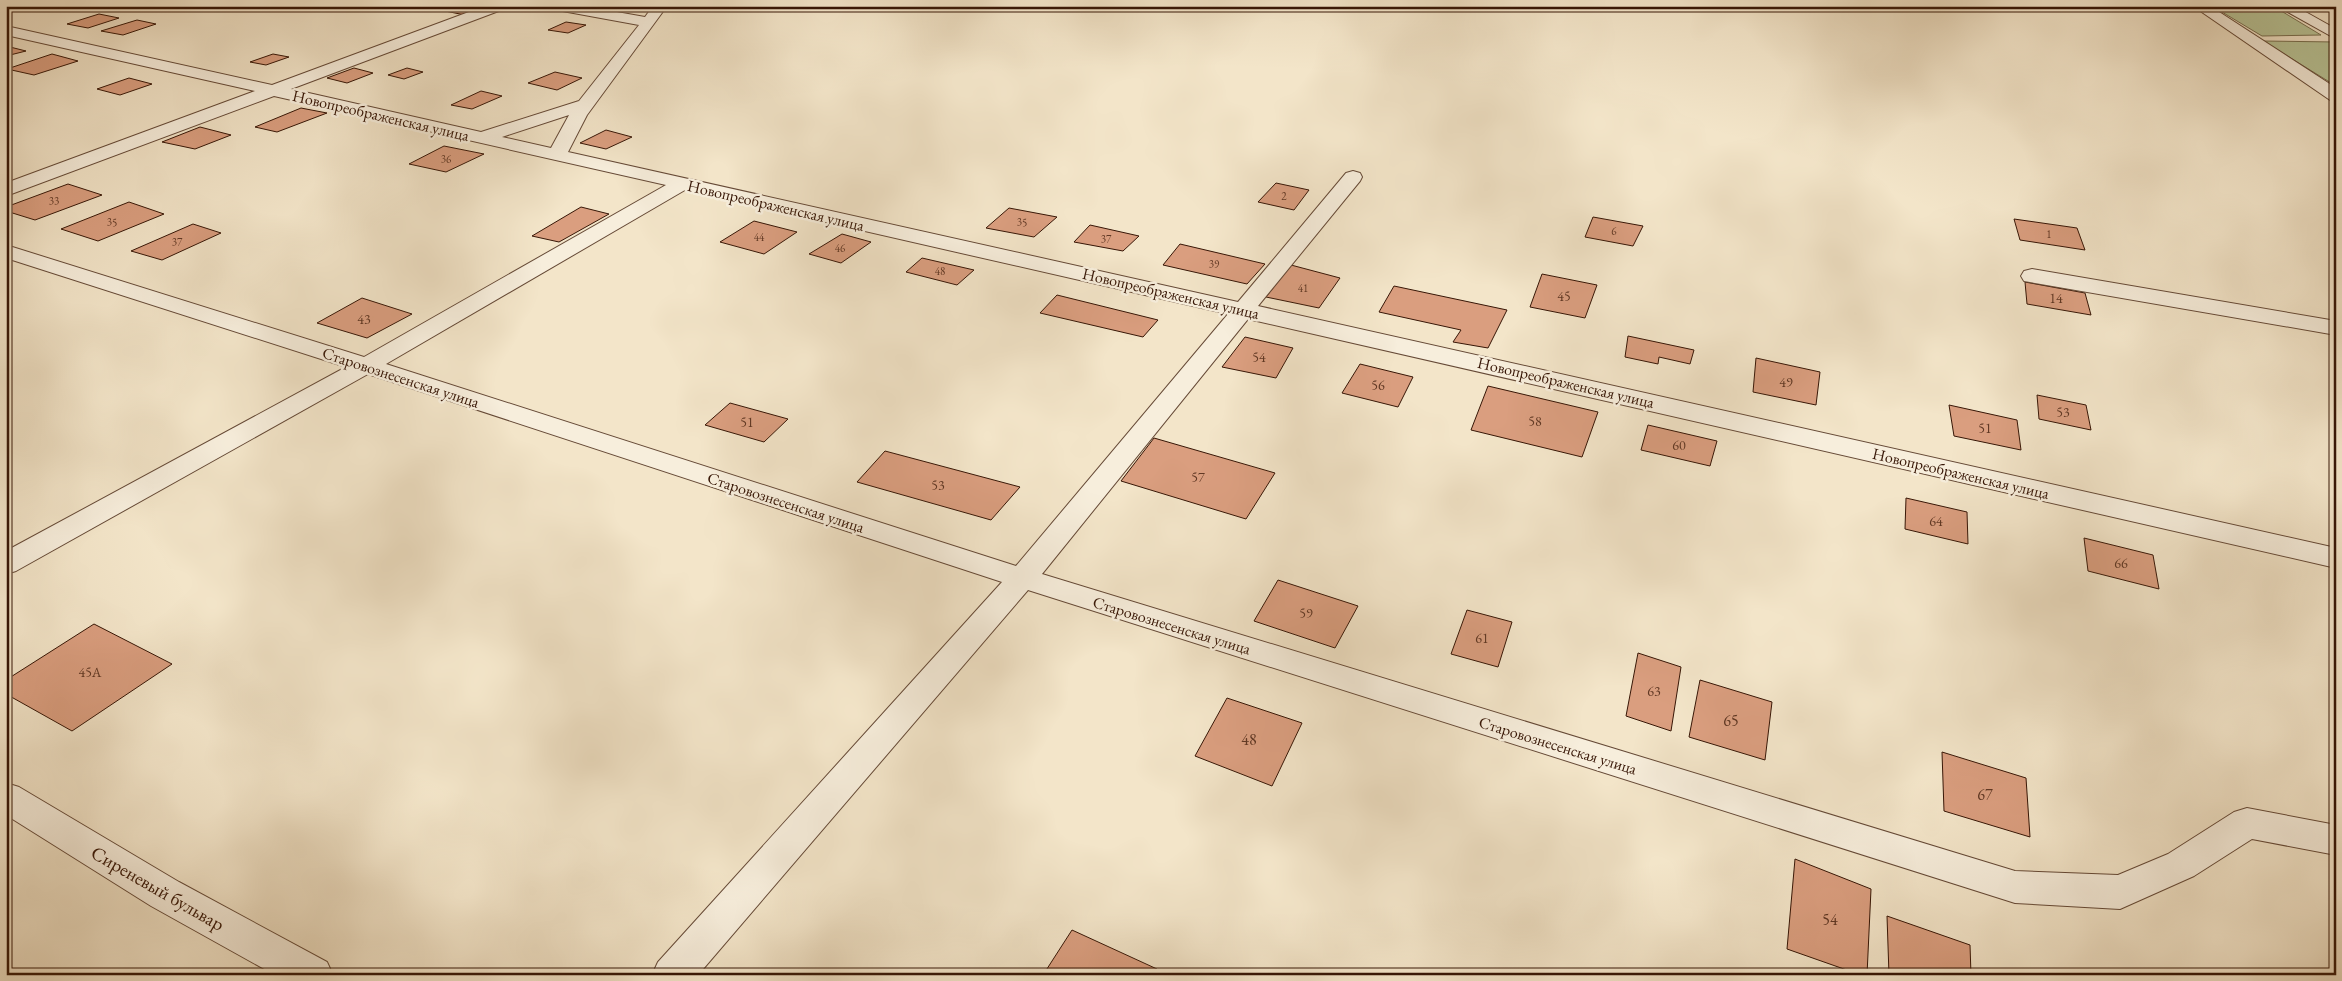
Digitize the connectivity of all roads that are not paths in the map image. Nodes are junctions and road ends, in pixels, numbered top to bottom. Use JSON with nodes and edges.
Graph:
{"nodes":[{"id":1,"x":498,"y":6,"type":"edge"},
{"id":2,"x":557,"y":6,"type":"edge"},
{"id":3,"x":660,"y":6,"type":"edge"},
{"id":4,"x":2200,"y":6,"type":"edge"},
{"id":5,"x":2284,"y":6,"type":"edge"},
{"id":6,"x":648,"y":22,"type":"junction"},
{"id":7,"x":6,"y":30,"type":"edge"},
{"id":8,"x":2335,"y":34,"type":"edge"},
{"id":9,"x":274,"y":91,"type":"junction"},
{"id":10,"x":2336,"y":96,"type":"edge"},
{"id":11,"x":584,"y":105,"type":"junction"},
{"id":12,"x":481,"y":138,"type":"junction"},
{"id":13,"x":558,"y":155,"type":"junction"},
{"id":14,"x":1353,"y":177,"type":"dead end"},
{"id":15,"x":682,"y":184,"type":"junction"},
{"id":16,"x":6,"y":190,"type":"edge"},
{"id":17,"x":6,"y":252,"type":"edge"},
{"id":18,"x":2032,"y":276,"type":"dead end"},
{"id":19,"x":1243,"y":309,"type":"junction"},
{"id":20,"x":2336,"y":328,"type":"edge"},
{"id":21,"x":365,"y":366,"type":"junction"},
{"id":22,"x":2336,"y":558,"type":"edge"},
{"id":23,"x":6,"y":564,"type":"edge"},
{"id":24,"x":1022,"y":578,"type":"junction"},
{"id":25,"x":6,"y":798,"type":"edge"},
{"id":26,"x":2336,"y":840,"type":"edge"},
{"id":27,"x":313,"y":975,"type":"edge"},
{"id":28,"x":672,"y":975,"type":"edge"}],
"edges":[{"from":1,"to":9,"type":"street"},
{"from":2,"to":6,"type":"street"},
{"from":3,"to":6,"type":"street"},
{"from":4,"to":10,"type":"street"},
{"from":5,"to":8,"type":"street"},
{"from":6,"to":11,"type":"street"},
{"from":7,"to":9,"type":"street","name":"Новопреображенская улица"},
{"from":9,"to":12,"type":"street","name":"Новопреображенская улица"},
{"from":9,"to":16,"type":"street"},
{"from":11,"to":12,"type":"street"},
{"from":11,"to":13,"type":"street"},
{"from":12,"to":13,"type":"street","name":"Новопреображенская улица"},
{"from":13,"to":15,"type":"street","name":"Новопреображенская улица"},
{"from":14,"to":19,"type":"street"},
{"from":15,"to":19,"type":"street","name":"Новопреображенская улица"},
{"from":15,"to":21,"type":"street"},
{"from":17,"to":21,"type":"street","name":"Старовознесенская улица"},
{"from":18,"to":20,"type":"street"},
{"from":19,"to":22,"type":"street","name":"Новопреображенская улица"},
{"from":19,"to":24,"type":"street"},
{"from":21,"to":23,"type":"street"},
{"from":21,"to":24,"type":"street","name":"Старовознесенская улица"},
{"from":24,"to":26,"type":"street","name":"Старовознесенская улица"},
{"from":24,"to":28,"type":"street"},
{"from":25,"to":27,"type":"street","name":"Сиреневый бульвар"}]}
